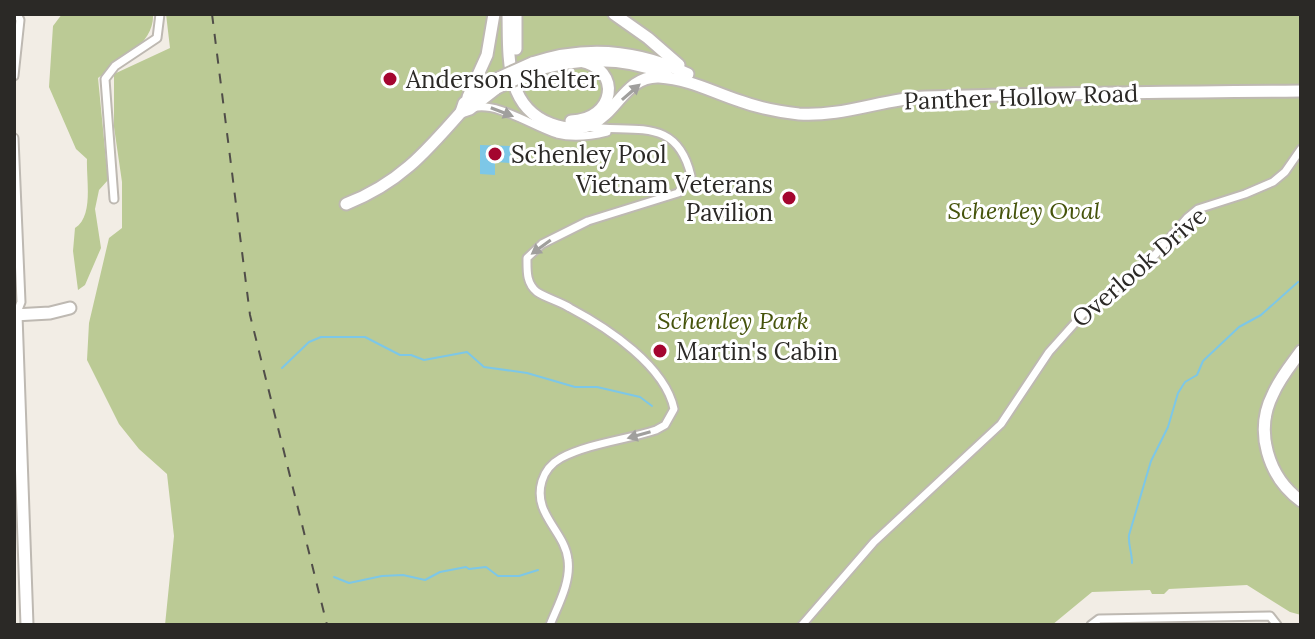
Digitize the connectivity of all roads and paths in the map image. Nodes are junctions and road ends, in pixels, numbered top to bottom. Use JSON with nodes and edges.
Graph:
{"nodes":[{"id":1,"x":160,"y":14,"type":"edge"},
{"id":2,"x":494,"y":14,"type":"edge"},
{"id":3,"x":508,"y":14,"type":"edge"},
{"id":4,"x":516,"y":14,"type":"edge"},
{"id":5,"x":614,"y":14,"type":"edge"},
{"id":6,"x":16,"y":16,"type":"edge"},
{"id":7,"x":580,"y":61,"type":"junction"},
{"id":8,"x":534,"y":66,"type":"junction"},
{"id":9,"x":14,"y":76,"type":"edge"},
{"id":10,"x":685,"y":77,"type":"junction"},
{"id":11,"x":1301,"y":91,"type":"edge"},
{"id":12,"x":465,"y":108,"type":"junction"},
{"id":13,"x":588,"y":127,"type":"junction"},
{"id":14,"x":613,"y":130,"type":"junction"},
{"id":15,"x":14,"y":138,"type":"edge"},
{"id":16,"x":1301,"y":149,"type":"edge"},
{"id":17,"x":114,"y":199,"type":"dead end"},
{"id":18,"x":346,"y":204,"type":"dead end"},
{"id":19,"x":70,"y":308,"type":"dead end"},
{"id":20,"x":15,"y":312,"type":"edge"},
{"id":21,"x":1301,"y":351,"type":"edge"},
{"id":22,"x":1301,"y":501,"type":"edge"},
{"id":23,"x":27,"y":625,"type":"edge"},
{"id":24,"x":550,"y":625,"type":"edge"},
{"id":25,"x":802,"y":625,"type":"edge"},
{"id":26,"x":1091,"y":625,"type":"edge"},
{"id":27,"x":1277,"y":625,"type":"edge"}],
"edges":[{"from":1,"to":17,"type":"street"},
{"from":2,"to":12,"type":"main road"},
{"from":3,"to":13,"type":"main road"},
{"from":4,"to":7,"type":"main road"},
{"from":5,"to":10,"type":"main road"},
{"from":6,"to":9,"type":"street"},
{"from":7,"to":8,"type":"main road"},
{"from":7,"to":10,"type":"main road"},
{"from":8,"to":10,"type":"main road"},
{"from":8,"to":12,"type":"main road","bridge":true},
{"from":10,"to":11,"type":"main road","name":"Panther Hollow Road"},
{"from":13,"to":10,"type":"main road","one_way":true},
{"from":12,"to":14,"type":"street","one_way":true},
{"from":12,"to":18,"type":"main road"},
{"from":13,"to":14,"type":"street"},
{"from":14,"to":24,"type":"street","one_way":true},
{"from":15,"to":20,"type":"street"},
{"from":16,"to":25,"type":"street","name":"Overlook Drive"},
{"from":19,"to":20,"type":"main road"},
{"from":20,"to":23,"type":"main road"},
{"from":21,"to":22,"type":"main road"},
{"from":26,"to":27,"type":"street"}]}
